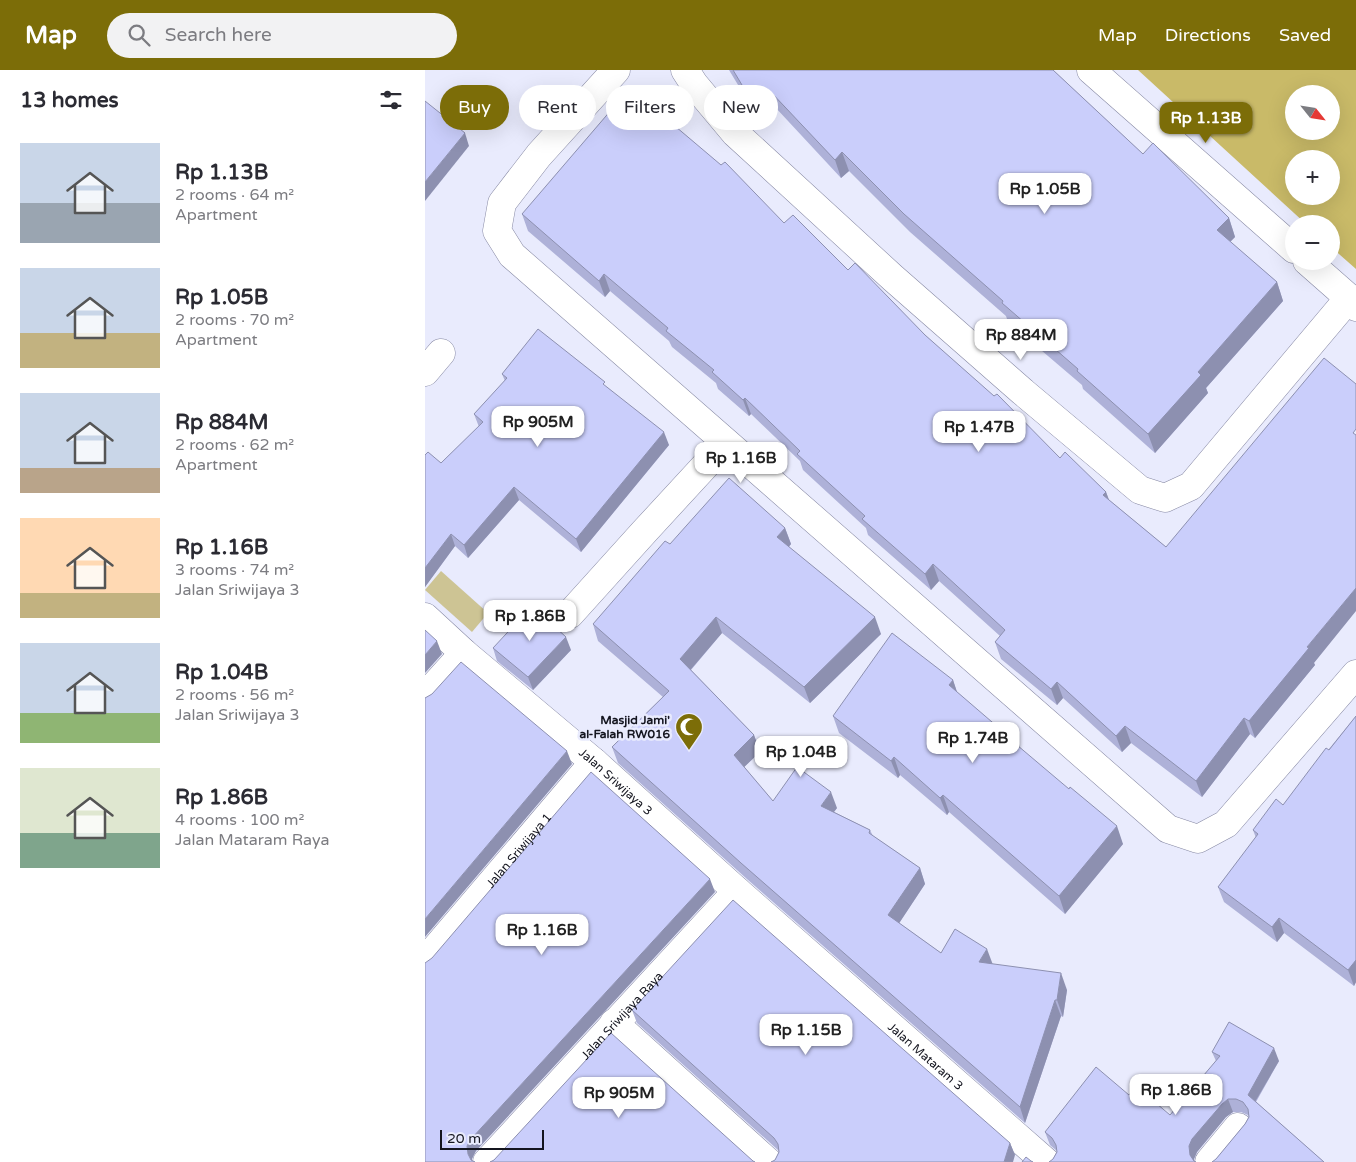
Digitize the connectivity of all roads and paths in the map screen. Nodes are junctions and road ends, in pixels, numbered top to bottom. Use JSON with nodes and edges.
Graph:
{"nodes":[{"id":1,"x":616,"y":70,"type":"edge"},
{"id":2,"x":685,"y":70,"type":"edge"},
{"id":3,"x":1091,"y":70,"type":"edge"},
{"id":4,"x":1285,"y":241,"type":"edge"},
{"id":5,"x":1317,"y":270,"type":"edge"},
{"id":6,"x":1352,"y":302,"type":"edge"},
{"id":7,"x":726,"y":442,"type":"junction"},
{"id":8,"x":570,"y":614,"type":"dead end"},
{"id":9,"x":425,"y":617,"type":"edge"},
{"id":10,"x":464,"y":652,"type":"junction"},
{"id":11,"x":1356,"y":674,"type":"edge"},
{"id":12,"x":425,"y":696,"type":"edge"},
{"id":13,"x":594,"y":762,"type":"junction"},
{"id":14,"x":737,"y":891,"type":"junction"},
{"id":15,"x":425,"y":961,"type":"edge"},
{"id":16,"x":614,"y":1023,"type":"junction"},
{"id":17,"x":1238,"y":1127,"type":"dead end"},
{"id":18,"x":498,"y":1158,"type":"edge"},
{"id":19,"x":768,"y":1162,"type":"edge"},
{"id":20,"x":1046,"y":1162,"type":"edge"},
{"id":21,"x":1209,"y":1162,"type":"edge"}],
"edges":[{"from":1,"to":7,"type":"street"},
{"from":2,"to":6,"type":"street"},
{"from":3,"to":4,"type":"street"},
{"from":5,"to":6,"type":"street"},
{"from":7,"to":8,"type":"street"},
{"from":7,"to":11,"type":"street"},
{"from":9,"to":10,"type":"street","name":"Jalan Sriwijaya 3"},
{"from":10,"to":12,"type":"street"},
{"from":10,"to":13,"type":"street","name":"Jalan Sriwijaya 3"},
{"from":13,"to":14,"type":"street","name":"Jalan Sriwijaya 3"},
{"from":13,"to":15,"type":"street","name":"Jalan Sriwijaya 1"},
{"from":14,"to":16,"type":"street","name":"Jalan Sriwijaya Raya"},
{"from":14,"to":20,"type":"street","name":"Jalan Mataram 3"},
{"from":16,"to":18,"type":"street","name":"Jalan Sriwijaya Raya"},
{"from":16,"to":19,"type":"street"},
{"from":17,"to":21,"type":"street"}]}
